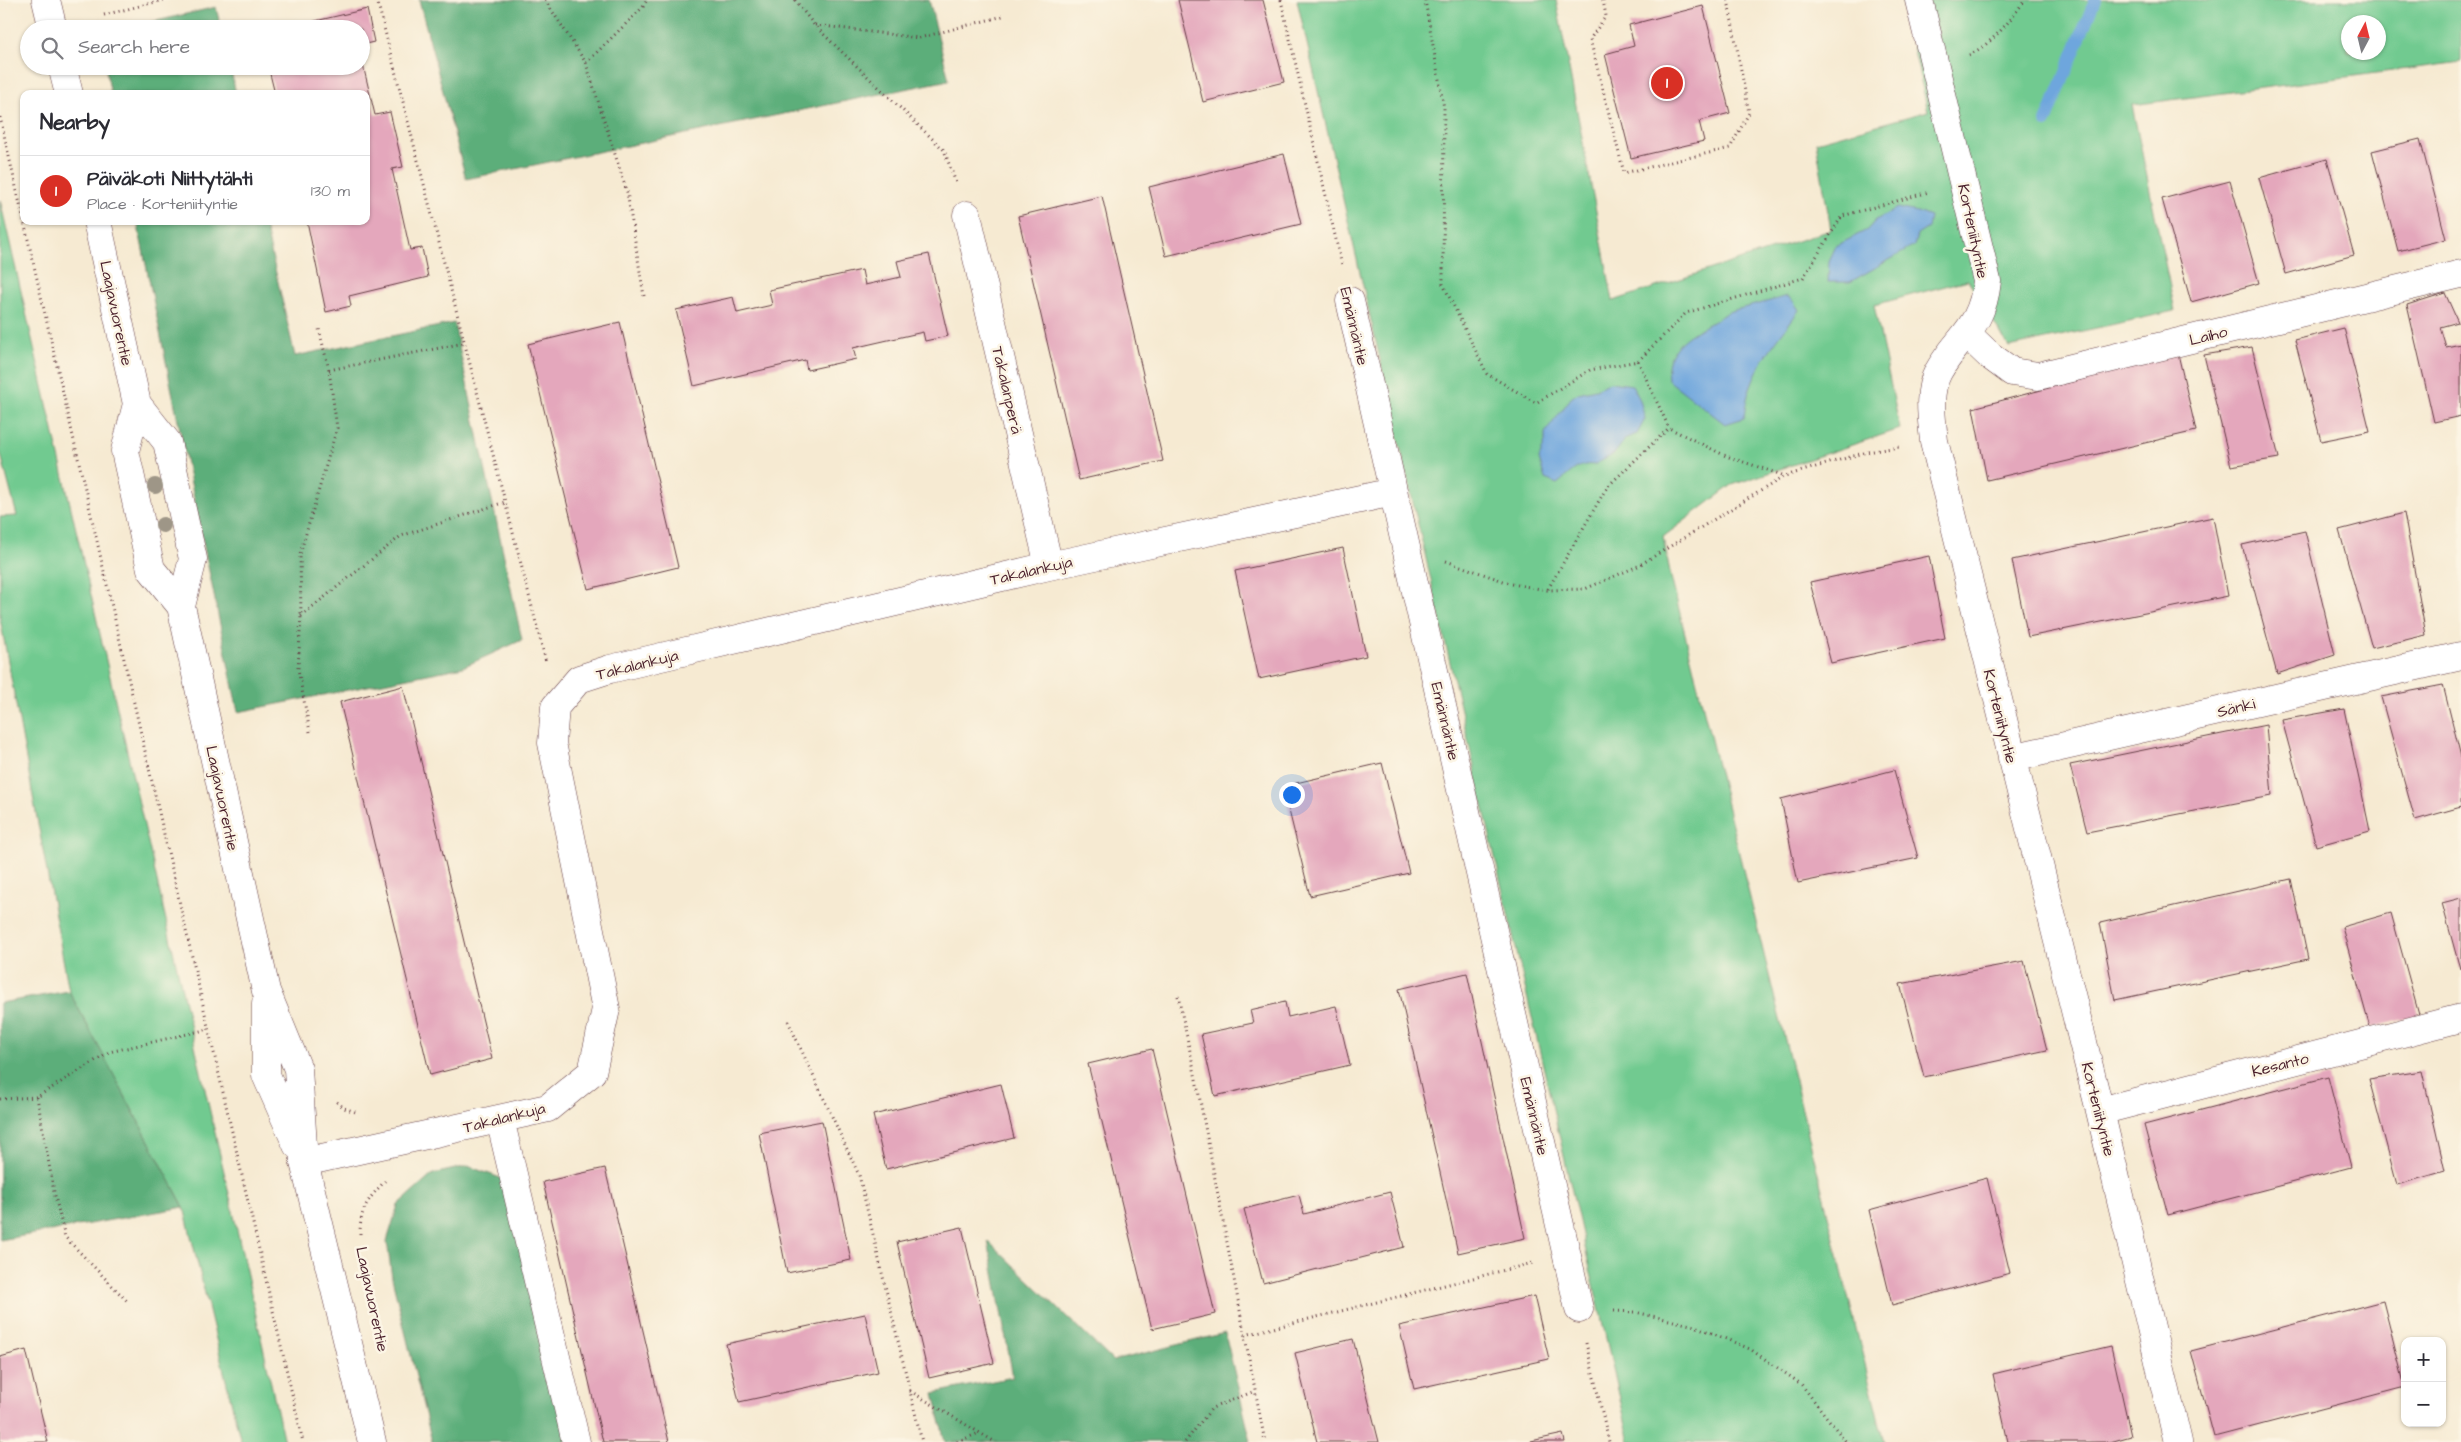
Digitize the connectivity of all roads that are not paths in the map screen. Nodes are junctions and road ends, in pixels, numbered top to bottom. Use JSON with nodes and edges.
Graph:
{"nodes":[{"id":1,"x":46,"y":0,"type":"edge"},
{"id":2,"x":1919,"y":0,"type":"edge"},
{"id":3,"x":51,"y":20,"type":"edge"},
{"id":4,"x":64,"y":75,"type":"edge"},
{"id":5,"x":68,"y":90,"type":"edge"},
{"id":6,"x":967,"y":214,"type":"road end"},
{"id":7,"x":98,"y":225,"type":"edge"},
{"id":8,"x":2461,"y":274,"type":"edge"},
{"id":9,"x":1350,"y":301,"type":"road end"},
{"id":10,"x":1967,"y":334,"type":"junction"},
{"id":11,"x":137,"y":404,"type":"junction"},
{"id":12,"x":1393,"y":492,"type":"junction"},
{"id":13,"x":1049,"y":566,"type":"junction"},
{"id":14,"x":181,"y":606,"type":"junction"},
{"id":15,"x":2461,"y":656,"type":"edge"},
{"id":16,"x":2012,"y":758,"type":"junction"},
{"id":17,"x":2461,"y":1018,"type":"edge"},
{"id":18,"x":2100,"y":1111,"type":"junction"},
{"id":19,"x":500,"y":1119,"type":"junction"},
{"id":20,"x":304,"y":1162,"type":"junction"},
{"id":21,"x":1579,"y":1310,"type":"road end"},
{"id":22,"x":372,"y":1442,"type":"edge"},
{"id":23,"x":576,"y":1442,"type":"edge"},
{"id":24,"x":2178,"y":1442,"type":"edge"}],
"edges":[{"from":1,"to":3,"type":"street"},
{"from":2,"to":10,"type":"street","name":"Korteniityntie"},
{"from":4,"to":5,"type":"street"},
{"from":6,"to":13,"type":"street","name":"Takalanperä"},
{"from":7,"to":11,"type":"street","name":"Laajavuorentie"},
{"from":8,"to":10,"type":"street","name":"Laiho"},
{"from":9,"to":12,"type":"street","name":"Emännäntie"},
{"from":10,"to":16,"type":"street","name":"Korteniityntie"},
{"from":11,"to":14,"type":"street","name":"Laajavuorentie"},
{"from":11,"to":14,"type":"street","name":"Laajavuorentie"},
{"from":12,"to":13,"type":"street","name":"Takalankuja"},
{"from":12,"to":21,"type":"street","name":"Emännäntie"},
{"from":13,"to":19,"type":"street","name":"Takalankuja"},
{"from":14,"to":20,"type":"street","name":"Laajavuorentie"},
{"from":15,"to":16,"type":"street","name":"Sänki"},
{"from":16,"to":18,"type":"street","name":"Korteniityntie"},
{"from":17,"to":18,"type":"street","name":"Kesanto"},
{"from":18,"to":24,"type":"street","name":"Korteniityntie"},
{"from":19,"to":20,"type":"street","name":"Takalankuja"},
{"from":19,"to":23,"type":"street"},
{"from":20,"to":22,"type":"street","name":"Laajavuorentie"}]}
